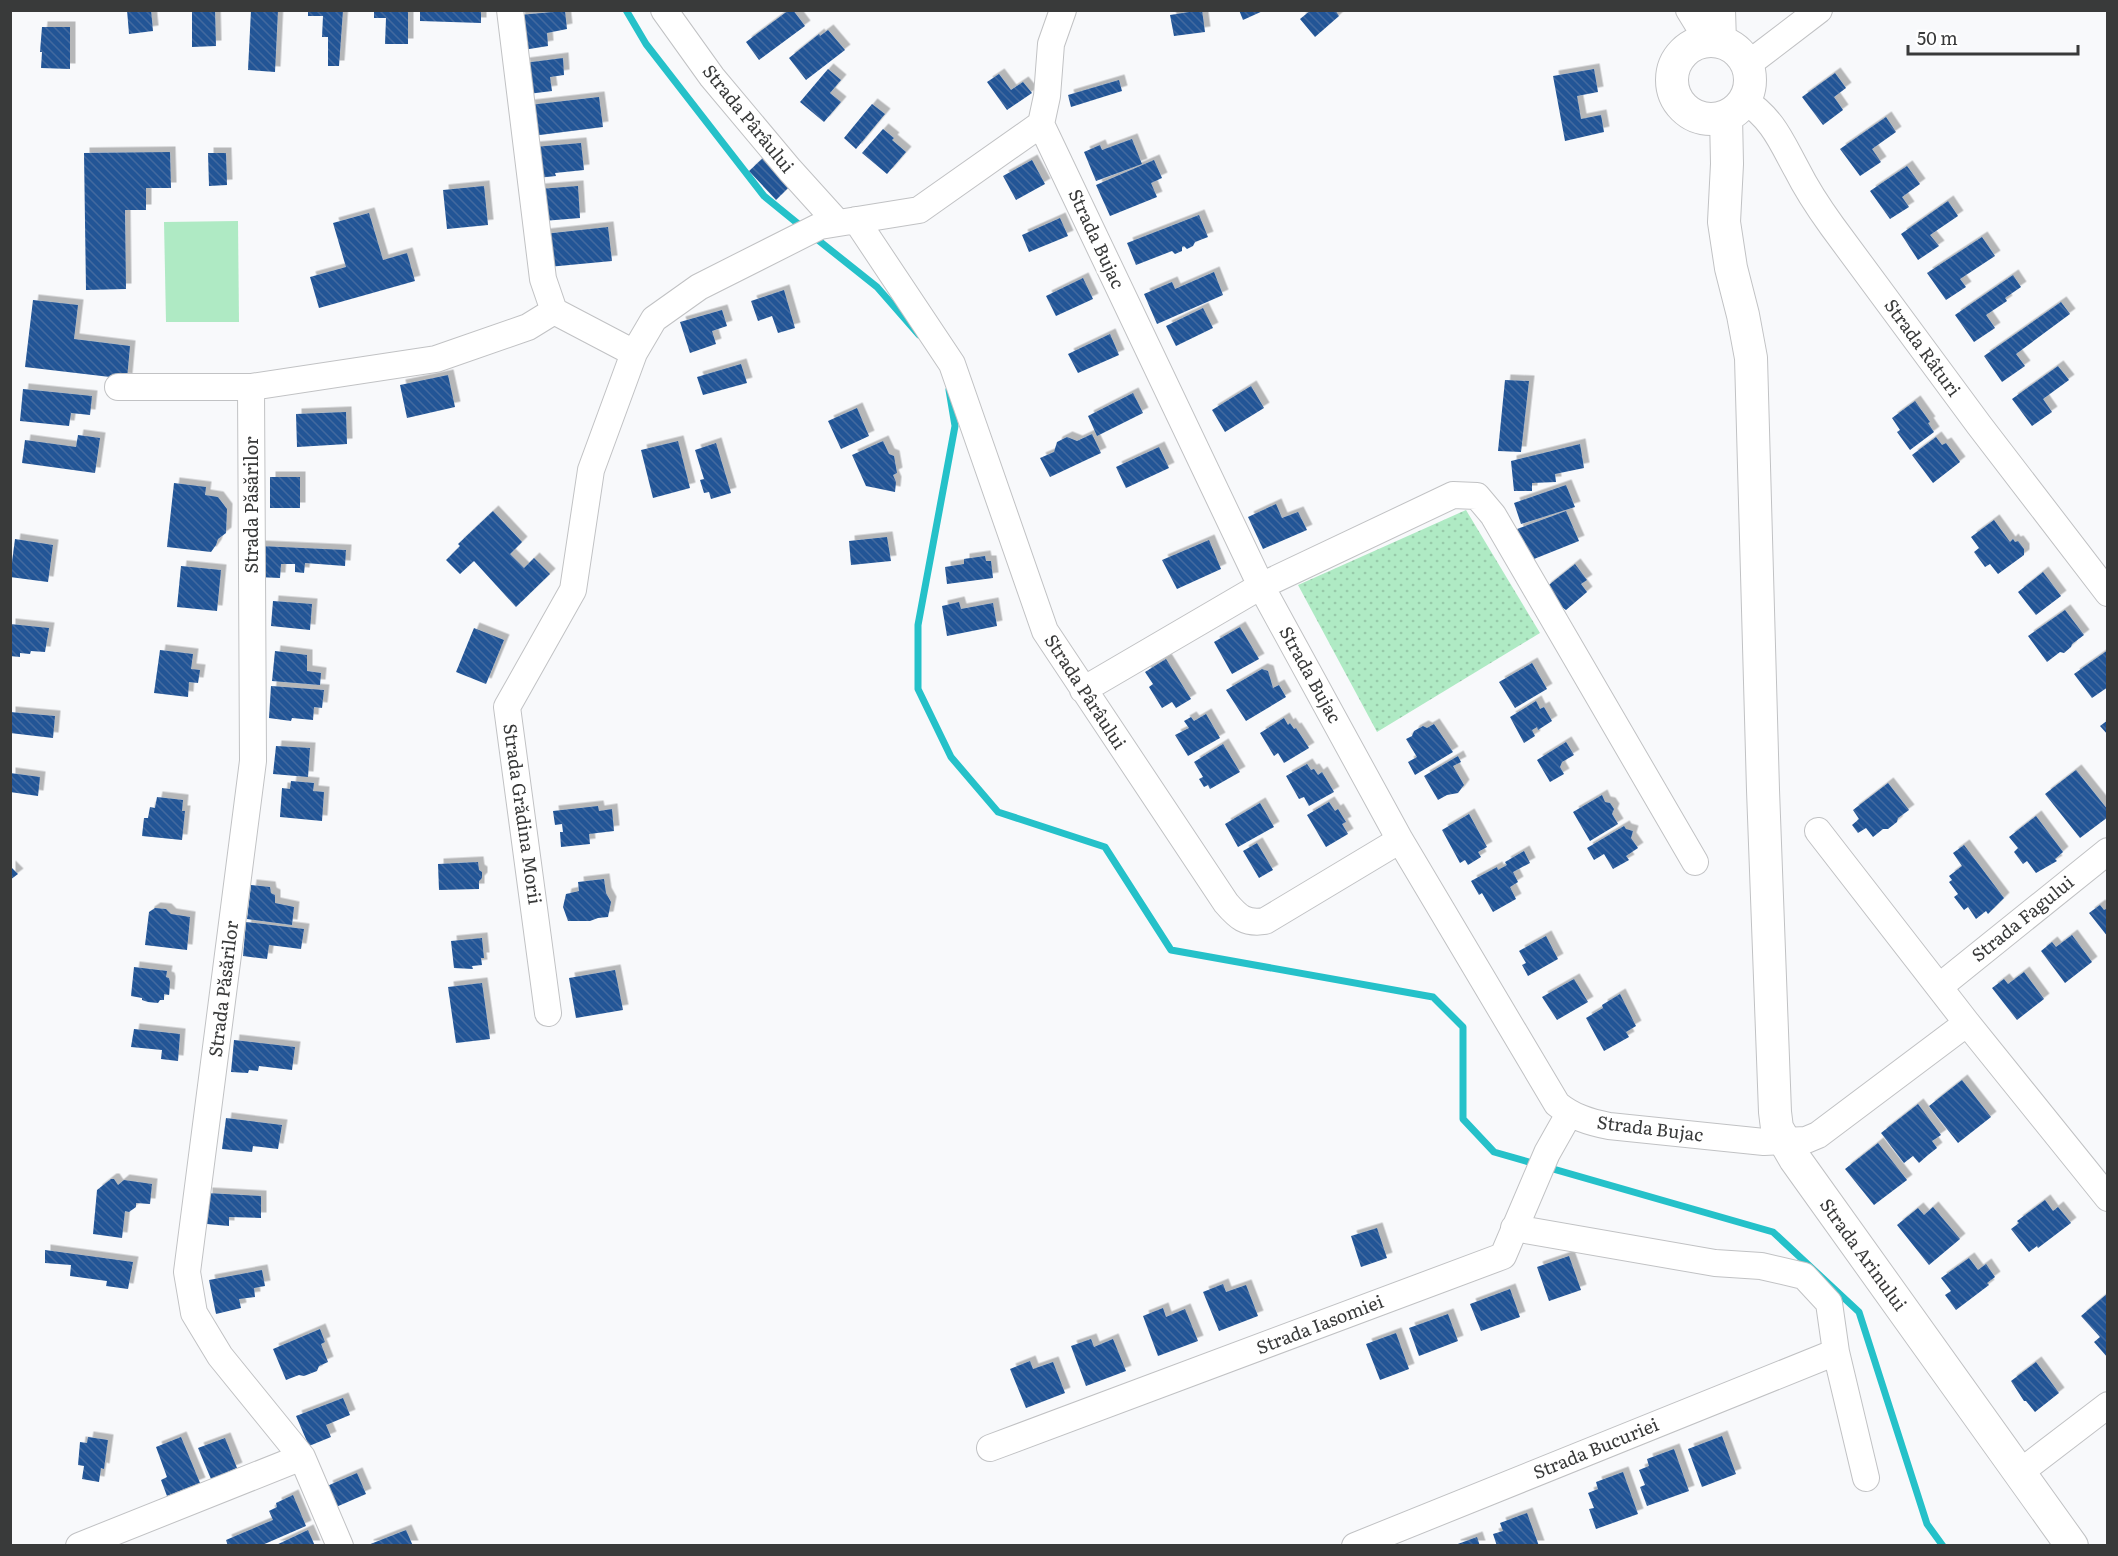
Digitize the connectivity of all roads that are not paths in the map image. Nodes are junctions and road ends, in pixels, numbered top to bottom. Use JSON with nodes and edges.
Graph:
{"nodes":[{"id":1,"x":510,"y":10,"type":"edge"},
{"id":2,"x":664,"y":10,"type":"edge"},
{"id":3,"x":1063,"y":10,"type":"edge"},
{"id":4,"x":1689,"y":10,"type":"edge"},
{"id":5,"x":1719,"y":10,"type":"edge"},
{"id":6,"x":1819,"y":10,"type":"edge"},
{"id":7,"x":1714,"y":41,"type":"junction"},
{"id":8,"x":1747,"y":65,"type":"junction"},
{"id":9,"x":1735,"y":108,"type":"junction"},
{"id":10,"x":1041,"y":124,"type":"junction"},
{"id":11,"x":838,"y":223,"type":"junction"},
{"id":12,"x":554,"y":311,"type":"junction"},
{"id":13,"x":634,"y":353,"type":"junction"},
{"id":14,"x":118,"y":387,"type":"dead end"},
{"id":15,"x":251,"y":387,"type":"junction"},
{"id":16,"x":1261,"y":586,"type":"junction"},
{"id":17,"x":2108,"y":593,"type":"edge"},
{"id":18,"x":1083,"y":690,"type":"junction"},
{"id":19,"x":1818,"y":831,"type":"dead end"},
{"id":20,"x":1400,"y":840,"type":"junction"},
{"id":21,"x":2108,"y":851,"type":"edge"},
{"id":22,"x":1695,"y":862,"type":"dead end"},
{"id":23,"x":1939,"y":987,"type":"junction"},
{"id":24,"x":548,"y":1013,"type":"dead end"},
{"id":25,"x":1967,"y":1023,"type":"junction"},
{"id":26,"x":1569,"y":1114,"type":"junction"},
{"id":27,"x":1784,"y":1143,"type":"junction"},
{"id":28,"x":2108,"y":1198,"type":"edge"},
{"id":29,"x":1514,"y":1228,"type":"junction"},
{"id":30,"x":1836,"y":1352,"type":"junction"},
{"id":31,"x":2108,"y":1405,"type":"edge"},
{"id":32,"x":990,"y":1449,"type":"dead end"},
{"id":33,"x":302,"y":1457,"type":"junction"},
{"id":34,"x":2019,"y":1473,"type":"junction"},
{"id":35,"x":1866,"y":1478,"type":"dead end"},
{"id":36,"x":79,"y":1545,"type":"edge"},
{"id":37,"x":340,"y":1545,"type":"edge"},
{"id":38,"x":1355,"y":1545,"type":"edge"},
{"id":39,"x":2072,"y":1545,"type":"edge"}],
"edges":[{"from":1,"to":12,"type":"street"},
{"from":2,"to":11,"type":"street","name":"Strada Pârâului"},
{"from":3,"to":10,"type":"street"},
{"from":4,"to":7,"type":"street"},
{"from":5,"to":7,"type":"street"},
{"from":6,"to":8,"type":"street"},
{"from":7,"to":8,"type":"street"},
{"from":7,"to":9,"type":"street"},
{"from":8,"to":9,"type":"street"},
{"from":9,"to":17,"type":"street","name":"Strada Râturi"},
{"from":9,"to":27,"type":"street","name":"Strada Arinului"},
{"from":10,"to":11,"type":"street","name":"Strada Grădina Morii"},
{"from":10,"to":16,"type":"street","name":"Strada Bujac"},
{"from":11,"to":13,"type":"street","name":"Strada Grădina Morii"},
{"from":11,"to":18,"type":"street","name":"Strada Pârâului"},
{"from":12,"to":13,"type":"street"},
{"from":12,"to":15,"type":"street"},
{"from":13,"to":24,"type":"street","name":"Strada Grădina Morii"},
{"from":14,"to":15,"type":"street"},
{"from":15,"to":33,"type":"street","name":"Strada Păsărilor"},
{"from":16,"to":18,"type":"street"},
{"from":16,"to":20,"type":"street","name":"Strada Bujac"},
{"from":16,"to":22,"type":"street"},
{"from":18,"to":20,"type":"street","name":"Strada Pârâului"},
{"from":19,"to":23,"type":"street"},
{"from":20,"to":26,"type":"street","name":"Strada Bujac"},
{"from":21,"to":23,"type":"street","name":"Strada Fagului"},
{"from":23,"to":25,"type":"street"},
{"from":25,"to":27,"type":"street"},
{"from":25,"to":28,"type":"street"},
{"from":26,"to":27,"type":"street","name":"Strada Bujac"},
{"from":26,"to":29,"type":"street","name":"Strada Iasomiei"},
{"from":27,"to":34,"type":"street","name":"Strada Arinului"},
{"from":29,"to":30,"type":"street"},
{"from":29,"to":32,"type":"street","name":"Strada Iasomiei"},
{"from":30,"to":35,"type":"street"},
{"from":30,"to":38,"type":"street","name":"Strada Bucuriei"},
{"from":31,"to":34,"type":"street"},
{"from":33,"to":36,"type":"street"},
{"from":33,"to":37,"type":"street","name":"Strada Păsărilor"},
{"from":34,"to":39,"type":"street","name":"Strada Arinului"}]}
